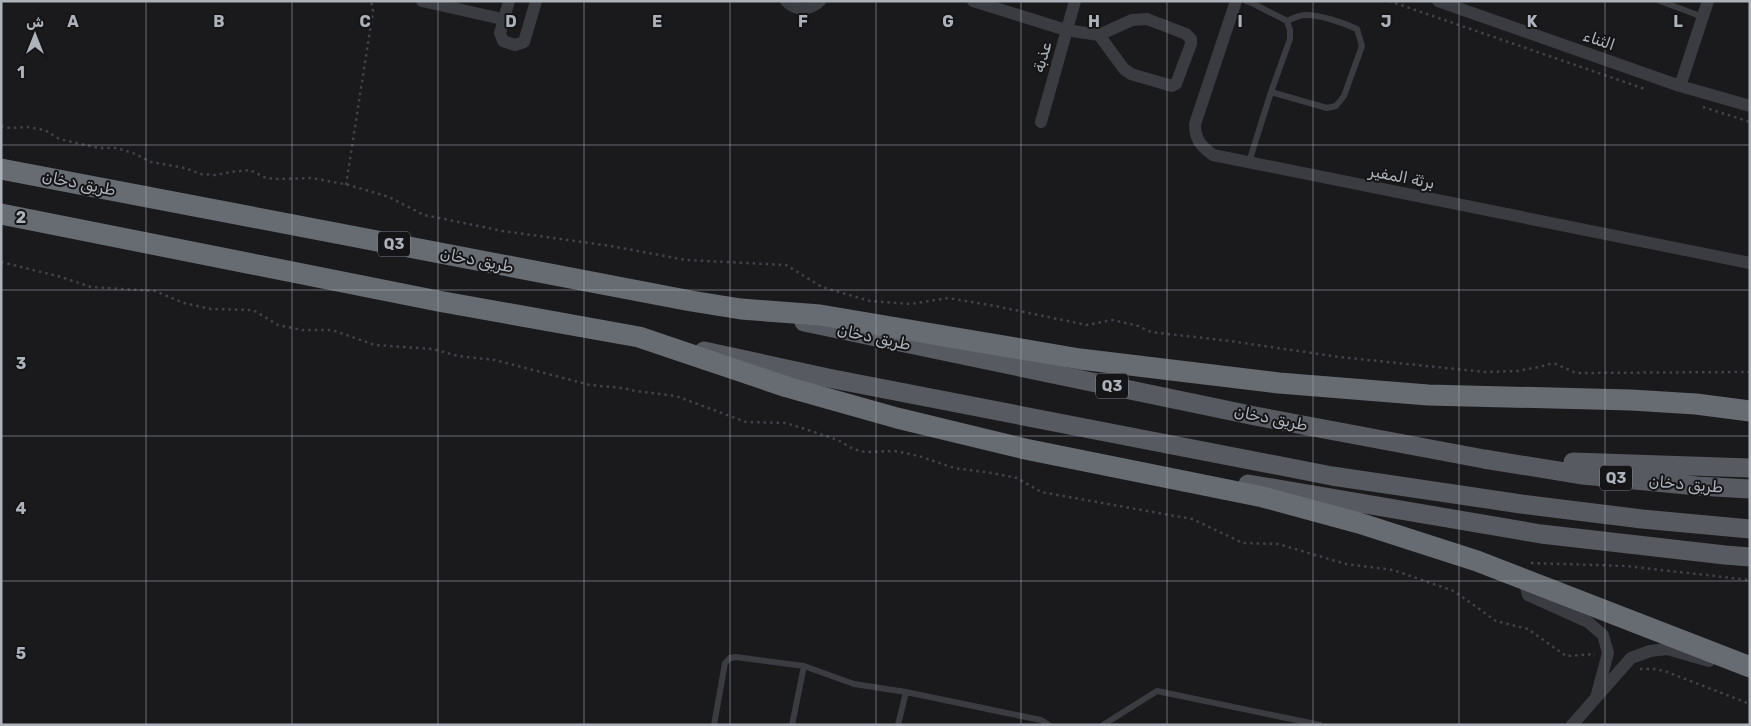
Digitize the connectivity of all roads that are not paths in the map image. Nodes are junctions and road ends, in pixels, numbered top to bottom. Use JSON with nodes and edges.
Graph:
{"nodes":[{"id":1,"x":422,"y":1,"type":"edge"},
{"id":2,"x":509,"y":1,"type":"edge"},
{"id":3,"x":536,"y":1,"type":"edge"},
{"id":4,"x":786,"y":1,"type":"edge"},
{"id":5,"x":820,"y":1,"type":"edge"},
{"id":6,"x":1075,"y":1,"type":"edge"},
{"id":7,"x":1236,"y":1,"type":"edge"},
{"id":8,"x":1246,"y":1,"type":"edge"},
{"id":9,"x":1438,"y":1,"type":"edge"},
{"id":10,"x":1660,"y":1,"type":"edge"},
{"id":11,"x":1708,"y":1,"type":"edge"},
{"id":12,"x":982,"y":2,"type":"edge"},
{"id":13,"x":455,"y":5,"type":"edge"},
{"id":14,"x":1703,"y":17,"type":"junction"},
{"id":15,"x":502,"y":19,"type":"junction"},
{"id":16,"x":1287,"y":21,"type":"junction"},
{"id":17,"x":1066,"y":30,"type":"junction"},
{"id":18,"x":1099,"y":36,"type":"junction"},
{"id":19,"x":1680,"y":86,"type":"junction"},
{"id":20,"x":1270,"y":92,"type":"junction"},
{"id":21,"x":1750,"y":106,"type":"edge"},
{"id":22,"x":1040,"y":122,"type":"dead end"},
{"id":23,"x":1,"y":159,"type":"edge"},
{"id":24,"x":1249,"y":162,"type":"junction"},
{"id":25,"x":1,"y":169,"type":"edge"},
{"id":26,"x":47,"y":177,"type":"junction"},
{"id":27,"x":1,"y":214,"type":"edge"},
{"id":28,"x":1750,"y":263,"type":"edge"},
{"id":29,"x":741,"y":309,"type":"junction"},
{"id":30,"x":639,"y":336,"type":"junction"},
{"id":31,"x":1750,"y":412,"type":"edge"},
{"id":32,"x":1484,"y":459,"type":"junction"},
{"id":33,"x":1120,"y":468,"type":"junction"},
{"id":34,"x":1750,"y":468,"type":"edge"},
{"id":35,"x":1750,"y":489,"type":"edge"},
{"id":36,"x":1750,"y":529,"type":"edge"},
{"id":37,"x":1750,"y":557,"type":"edge"},
{"id":38,"x":1526,"y":571,"type":"junction"},
{"id":39,"x":1729,"y":658,"type":"junction"},
{"id":40,"x":804,"y":666,"type":"junction"},
{"id":41,"x":1750,"y":667,"type":"edge"},
{"id":42,"x":906,"y":692,"type":"junction"},
{"id":43,"x":1596,"y":697,"type":"junction"},
{"id":44,"x":714,"y":725,"type":"edge"},
{"id":45,"x":792,"y":725,"type":"edge"},
{"id":46,"x":898,"y":725,"type":"edge"},
{"id":47,"x":1049,"y":725,"type":"edge"},
{"id":48,"x":1103,"y":725,"type":"edge"},
{"id":49,"x":1320,"y":725,"type":"edge"},
{"id":50,"x":1572,"y":725,"type":"edge"}],
"edges":[{"from":1,"to":13,"type":"street"},
{"from":2,"to":15,"type":"street"},
{"from":3,"to":15,"type":"street"},
{"from":4,"to":5,"type":"street"},
{"from":6,"to":17,"type":"street","name":"عذبة"},
{"from":7,"to":24,"type":"street","name":"برثة المفير"},
{"from":8,"to":16,"type":"lane"},
{"from":9,"to":19,"type":"street","name":"الثناء"},
{"from":10,"to":14,"type":"lane"},
{"from":11,"to":14,"type":"street"},
{"from":12,"to":17,"type":"street"},
{"from":13,"to":15,"type":"street"},
{"from":14,"to":19,"type":"street"},
{"from":16,"to":20,"type":"lane"},
{"from":16,"to":20,"type":"lane"},
{"from":17,"to":18,"type":"street"},
{"from":17,"to":22,"type":"street","name":"عذبة"},
{"from":18,"to":18,"type":"street"},
{"from":19,"to":21,"type":"street","name":"الثناء"},
{"from":20,"to":24,"type":"lane"},
{"from":23,"to":26,"type":"highway"},
{"from":24,"to":28,"type":"street","name":"برثة المفير"},
{"from":25,"to":26,"type":"highway","name":"طريق دخان","number":"Q3"},
{"from":26,"to":29,"type":"highway","name":"طريق دخان","number":"Q3"},
{"from":27,"to":30,"type":"highway"},
{"from":29,"to":31,"type":"highway"},
{"from":29,"to":32,"type":"main road","name":"طريق دخان","number":"Q3"},
{"from":30,"to":33,"type":"highway"},
{"from":30,"to":36,"type":"main road"},
{"from":32,"to":34,"type":"main road"},
{"from":32,"to":35,"type":"main road","name":"طريق دخان","number":"Q3"},
{"from":33,"to":37,"type":"main road"},
{"from":33,"to":38,"type":"highway"},
{"from":38,"to":39,"type":"highway"},
{"from":38,"to":43,"type":"street"},
{"from":39,"to":41,"type":"highway"},
{"from":39,"to":43,"type":"street"},
{"from":40,"to":42,"type":"lane"},
{"from":40,"to":44,"type":"lane"},
{"from":40,"to":45,"type":"lane"},
{"from":42,"to":46,"type":"lane"},
{"from":42,"to":47,"type":"lane"},
{"from":43,"to":50,"type":"street"},
{"from":48,"to":49,"type":"lane"}]}
